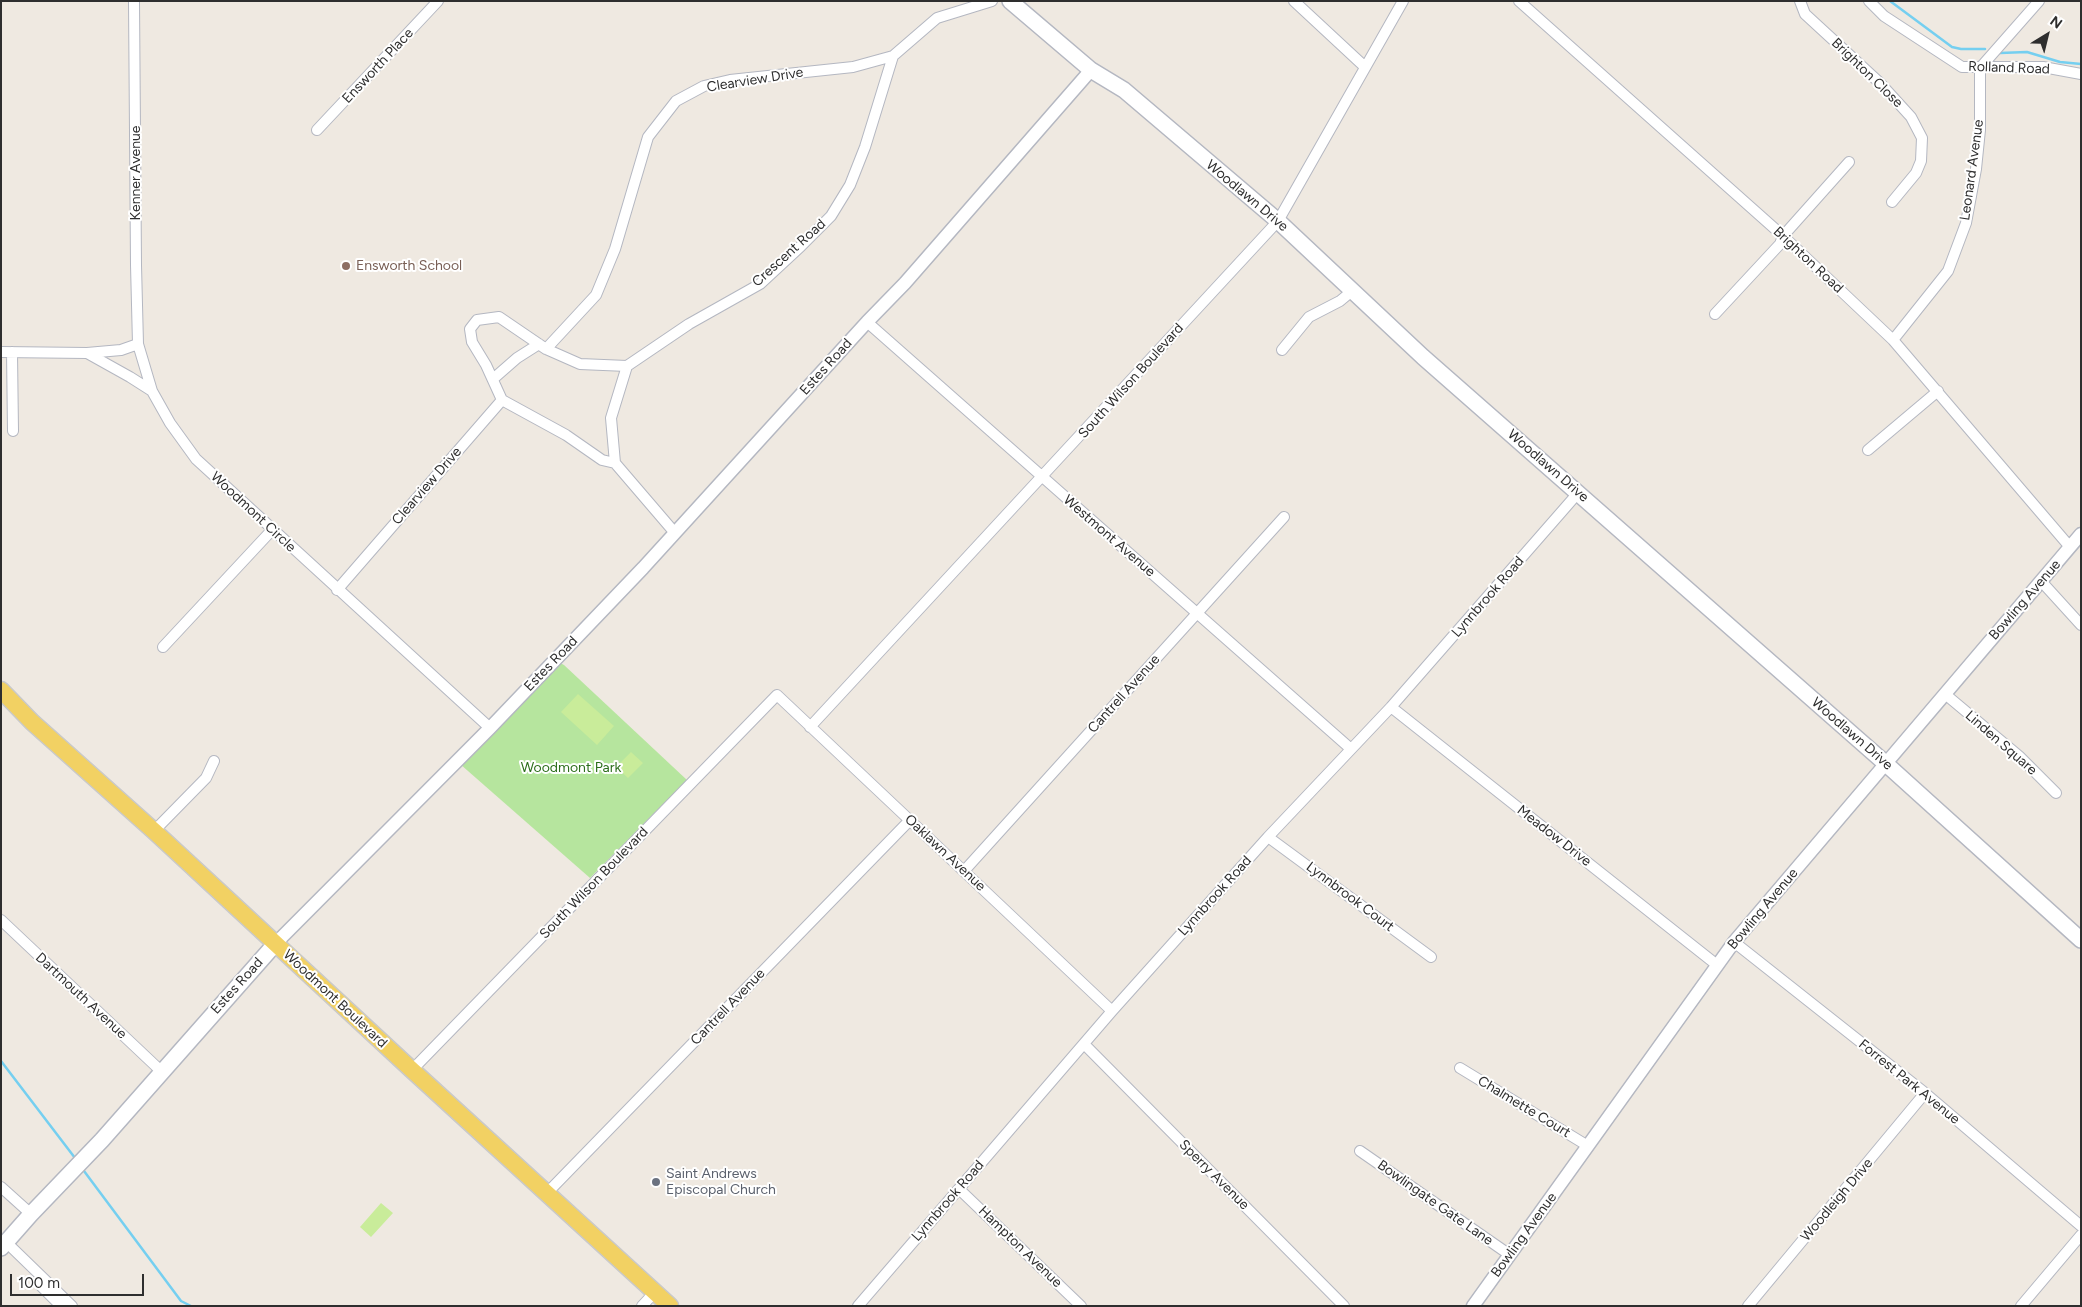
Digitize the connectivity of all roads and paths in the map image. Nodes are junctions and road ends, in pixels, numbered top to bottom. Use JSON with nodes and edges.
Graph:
{"nodes":[{"id":1,"x":134,"y":1,"type":"edge"},
{"id":2,"x":438,"y":1,"type":"edge"},
{"id":3,"x":992,"y":1,"type":"edge"},
{"id":4,"x":1010,"y":1,"type":"edge"},
{"id":5,"x":1294,"y":1,"type":"edge"},
{"id":6,"x":1403,"y":1,"type":"edge"},
{"id":7,"x":1519,"y":1,"type":"edge"},
{"id":8,"x":1800,"y":1,"type":"edge"},
{"id":9,"x":1869,"y":1,"type":"edge"},
{"id":10,"x":2039,"y":1,"type":"edge"},
{"id":11,"x":893,"y":56,"type":"junction"},
{"id":12,"x":1365,"y":67,"type":"junction"},
{"id":13,"x":1980,"y":68,"type":"junction"},
{"id":14,"x":1091,"y":70,"type":"junction"},
{"id":15,"x":2081,"y":74,"type":"edge"},
{"id":16,"x":317,"y":130,"type":"dead end"},
{"id":17,"x":1849,"y":162,"type":"dead end"},
{"id":18,"x":1892,"y":202,"type":"dead end"},
{"id":19,"x":1278,"y":221,"type":"junction"},
{"id":20,"x":1782,"y":236,"type":"junction"},
{"id":21,"x":1352,"y":290,"type":"junction"},
{"id":22,"x":1716,"y":314,"type":"dead end"},
{"id":23,"x":867,"y":322,"type":"junction"},
{"id":24,"x":1894,"y":340,"type":"junction"},
{"id":25,"x":138,"y":344,"type":"junction"},
{"id":26,"x":543,"y":347,"type":"junction"},
{"id":27,"x":1282,"y":350,"type":"dead end"},
{"id":28,"x":1,"y":352,"type":"edge"},
{"id":29,"x":12,"y":352,"type":"junction"},
{"id":30,"x":87,"y":353,"type":"junction"},
{"id":31,"x":627,"y":366,"type":"junction"},
{"id":32,"x":493,"y":379,"type":"junction"},
{"id":33,"x":1938,"y":390,"type":"junction"},
{"id":34,"x":152,"y":391,"type":"junction"},
{"id":35,"x":502,"y":400,"type":"junction"},
{"id":36,"x":12,"y":431,"type":"dead end"},
{"id":37,"x":1868,"y":450,"type":"dead end"},
{"id":38,"x":615,"y":463,"type":"junction"},
{"id":39,"x":1042,"y":478,"type":"junction"},
{"id":40,"x":1578,"y":493,"type":"junction"},
{"id":41,"x":1284,"y":517,"type":"dead end"},
{"id":42,"x":272,"y":530,"type":"junction"},
{"id":43,"x":675,"y":533,"type":"junction"},
{"id":44,"x":2081,"y":534,"type":"edge"},
{"id":45,"x":2070,"y":547,"type":"junction"},
{"id":46,"x":2041,"y":581,"type":"junction"},
{"id":47,"x":337,"y":590,"type":"junction"},
{"id":48,"x":1197,"y":613,"type":"junction"},
{"id":49,"x":2081,"y":625,"type":"edge"},
{"id":50,"x":163,"y":647,"type":"dead end"},
{"id":51,"x":1,"y":690,"type":"edge"},
{"id":52,"x":1944,"y":694,"type":"junction"},
{"id":53,"x":777,"y":695,"type":"joint"},
{"id":54,"x":1391,"y":708,"type":"junction"},
{"id":55,"x":810,"y":726,"type":"junction"},
{"id":56,"x":490,"y":728,"type":"junction"},
{"id":57,"x":1351,"y":749,"type":"junction"},
{"id":58,"x":214,"y":761,"type":"dead end"},
{"id":59,"x":1885,"y":763,"type":"junction"},
{"id":60,"x":2056,"y":792,"type":"dead end"},
{"id":61,"x":910,"y":820,"type":"junction"},
{"id":62,"x":154,"y":831,"type":"junction"},
{"id":63,"x":1268,"y":837,"type":"junction"},
{"id":64,"x":964,"y":871,"type":"junction"},
{"id":65,"x":1,"y":920,"type":"edge"},
{"id":66,"x":2081,"y":940,"type":"edge"},
{"id":67,"x":1734,"y":942,"type":"junction"},
{"id":68,"x":276,"y":943,"type":"junction"},
{"id":69,"x":1431,"y":957,"type":"dead end"},
{"id":70,"x":1717,"y":965,"type":"junction"},
{"id":71,"x":1112,"y":1011,"type":"junction"},
{"id":72,"x":1084,"y":1044,"type":"junction"},
{"id":73,"x":1460,"y":1068,"type":"dead end"},
{"id":74,"x":412,"y":1070,"type":"junction"},
{"id":75,"x":161,"y":1072,"type":"junction"},
{"id":76,"x":1925,"y":1093,"type":"junction"},
{"id":77,"x":1588,"y":1146,"type":"junction"},
{"id":78,"x":1360,"y":1151,"type":"dead end"},
{"id":79,"x":1,"y":1187,"type":"edge"},
{"id":80,"x":959,"y":1189,"type":"junction"},
{"id":81,"x":547,"y":1194,"type":"junction"},
{"id":82,"x":31,"y":1214,"type":"junction"},
{"id":83,"x":2081,"y":1226,"type":"edge"},
{"id":84,"x":2081,"y":1235,"type":"edge"},
{"id":85,"x":4,"y":1245,"type":"edge"},
{"id":86,"x":1510,"y":1255,"type":"junction"},
{"id":87,"x":21,"y":1258,"type":"junction"},
{"id":88,"x":655,"y":1292,"type":"junction"},
{"id":89,"x":1477,"y":1304,"type":"edge"},
{"id":90,"x":61,"y":1306,"type":"edge"},
{"id":91,"x":72,"y":1306,"type":"edge"},
{"id":92,"x":642,"y":1306,"type":"edge"},
{"id":93,"x":670,"y":1306,"type":"edge"},
{"id":94,"x":858,"y":1306,"type":"edge"},
{"id":95,"x":1081,"y":1306,"type":"edge"},
{"id":96,"x":1344,"y":1306,"type":"edge"},
{"id":97,"x":1748,"y":1306,"type":"edge"},
{"id":98,"x":2021,"y":1306,"type":"edge"}],
"edges":[{"from":1,"to":25,"type":"street","name":"Kenner Avenue"},
{"from":2,"to":16,"type":"street","name":"Ensworth Place"},
{"from":3,"to":11,"type":"street","name":"Clearview Drive"},
{"from":4,"to":14,"type":"main road","name":"Woodlawn Drive"},
{"from":5,"to":12,"type":"street"},
{"from":6,"to":12,"type":"street","name":"South Wilson Boulevard"},
{"from":7,"to":20,"type":"street","name":"Brighton Road"},
{"from":8,"to":18,"type":"street","name":"Brighton Close"},
{"from":9,"to":13,"type":"street","name":"Rolland Road"},
{"from":10,"to":13,"type":"street"},
{"from":11,"to":26,"type":"street","name":"Clearview Drive"},
{"from":11,"to":31,"type":"street","name":"Crescent Road"},
{"from":12,"to":19,"type":"street","name":"South Wilson Boulevard"},
{"from":13,"to":15,"type":"street","name":"Rolland Road"},
{"from":13,"to":24,"type":"street","name":"Leonard Avenue"},
{"from":14,"to":19,"type":"main road","name":"Woodlawn Drive"},
{"from":14,"to":23,"type":"street","name":"Estes Road"},
{"from":17,"to":20,"type":"street"},
{"from":19,"to":21,"type":"main road","name":"Woodlawn Drive"},
{"from":19,"to":39,"type":"street","name":"South Wilson Boulevard"},
{"from":20,"to":22,"type":"street"},
{"from":20,"to":24,"type":"street","name":"Brighton Road"},
{"from":21,"to":27,"type":"street"},
{"from":21,"to":40,"type":"main road","name":"Woodlawn Drive"},
{"from":23,"to":39,"type":"street","name":"Westmont Avenue"},
{"from":23,"to":43,"type":"street","name":"Estes Road"},
{"from":24,"to":33,"type":"street","name":"Brighton Road"},
{"from":25,"to":30,"type":"street"},
{"from":25,"to":34,"type":"street","name":"Kenner Avenue"},
{"from":26,"to":31,"type":"street"},
{"from":26,"to":32,"type":"street","name":"Clearview Drive"},
{"from":26,"to":32,"type":"street"},
{"from":28,"to":29,"type":"street"},
{"from":29,"to":30,"type":"street"},
{"from":29,"to":36,"type":"street"},
{"from":30,"to":34,"type":"street"},
{"from":31,"to":38,"type":"street"},
{"from":32,"to":35,"type":"street"},
{"from":33,"to":37,"type":"street"},
{"from":33,"to":45,"type":"street","name":"Brighton Road"},
{"from":34,"to":42,"type":"street","name":"Woodmont Circle"},
{"from":35,"to":38,"type":"street"},
{"from":35,"to":47,"type":"street","name":"Clearview Drive"},
{"from":38,"to":43,"type":"street"},
{"from":39,"to":48,"type":"street","name":"Westmont Avenue"},
{"from":39,"to":55,"type":"street","name":"South Wilson Boulevard"},
{"from":40,"to":54,"type":"street","name":"Lynnbrook Road"},
{"from":40,"to":59,"type":"main road","name":"Woodlawn Drive"},
{"from":41,"to":48,"type":"street","name":"Cantrell Avenue"},
{"from":42,"to":47,"type":"street","name":"Woodmont Circle"},
{"from":42,"to":50,"type":"street"},
{"from":43,"to":56,"type":"street","name":"Estes Road"},
{"from":44,"to":45,"type":"street","name":"Bowling Avenue"},
{"from":45,"to":46,"type":"street","name":"Bowling Avenue"},
{"from":46,"to":49,"type":"street"},
{"from":46,"to":52,"type":"street","name":"Bowling Avenue"},
{"from":47,"to":56,"type":"street","name":"Woodmont Circle"},
{"from":48,"to":57,"type":"street","name":"Westmont Avenue"},
{"from":48,"to":64,"type":"street","name":"Cantrell Avenue"},
{"from":51,"to":62,"type":"main road","name":"Woodmont Boulevard"},
{"from":52,"to":59,"type":"street","name":"Bowling Avenue"},
{"from":52,"to":60,"type":"street","name":"Linden Square"},
{"from":53,"to":55,"type":"street","name":"Oaklawn Avenue"},
{"from":53,"to":74,"type":"street","name":"South Wilson Boulevard"},
{"from":54,"to":57,"type":"street","name":"Lynnbrook Road"},
{"from":54,"to":70,"type":"street","name":"Meadow Drive"},
{"from":55,"to":61,"type":"street","name":"Oaklawn Avenue"},
{"from":56,"to":68,"type":"street","name":"Estes Road"},
{"from":57,"to":63,"type":"street","name":"Lynnbrook Road"},
{"from":58,"to":62,"type":"street"},
{"from":59,"to":66,"type":"main road","name":"Woodlawn Drive"},
{"from":59,"to":67,"type":"street","name":"Bowling Avenue"},
{"from":61,"to":64,"type":"street","name":"Oaklawn Avenue"},
{"from":61,"to":81,"type":"street","name":"Cantrell Avenue"},
{"from":62,"to":68,"type":"main road","name":"Woodmont Boulevard"},
{"from":63,"to":69,"type":"street","name":"Lynnbrook Court"},
{"from":63,"to":71,"type":"street","name":"Lynnbrook Road"},
{"from":64,"to":71,"type":"street","name":"Oaklawn Avenue"},
{"from":65,"to":75,"type":"street","name":"Dartmouth Avenue"},
{"from":67,"to":70,"type":"street","name":"Bowling Avenue"},
{"from":67,"to":76,"type":"street","name":"Forrest Park Avenue"},
{"from":68,"to":74,"type":"main road","name":"Woodmont Boulevard"},
{"from":68,"to":75,"type":"main road","name":"Estes Road"},
{"from":70,"to":77,"type":"street","name":"Bowling Avenue"},
{"from":71,"to":72,"type":"street","name":"Lynnbrook Road"},
{"from":72,"to":80,"type":"street","name":"Lynnbrook Road"},
{"from":72,"to":96,"type":"street","name":"Sperry Avenue"},
{"from":73,"to":77,"type":"street","name":"Chalmette Court"},
{"from":74,"to":81,"type":"main road","name":"Woodmont Boulevard"},
{"from":75,"to":82,"type":"main road","name":"Estes Road"},
{"from":76,"to":83,"type":"street","name":"Forrest Park Avenue"},
{"from":76,"to":97,"type":"street","name":"Woodleigh Drive"},
{"from":77,"to":86,"type":"street","name":"Bowling Avenue"},
{"from":78,"to":86,"type":"street","name":"Bowlingate Gate Lane"},
{"from":79,"to":82,"type":"street"},
{"from":80,"to":94,"type":"street","name":"Lynnbrook Road"},
{"from":80,"to":95,"type":"street","name":"Hampton Avenue"},
{"from":81,"to":88,"type":"main road","name":"Woodmont Boulevard"},
{"from":82,"to":85,"type":"main road","name":"Estes Road"},
{"from":84,"to":98,"type":"street"},
{"from":85,"to":87,"type":"street"},
{"from":86,"to":89,"type":"street","name":"Bowling Avenue"},
{"from":87,"to":90,"type":"street"},
{"from":87,"to":91,"type":"street"},
{"from":88,"to":92,"type":"street"},
{"from":88,"to":93,"type":"main road","name":"Woodmont Boulevard"}]}
